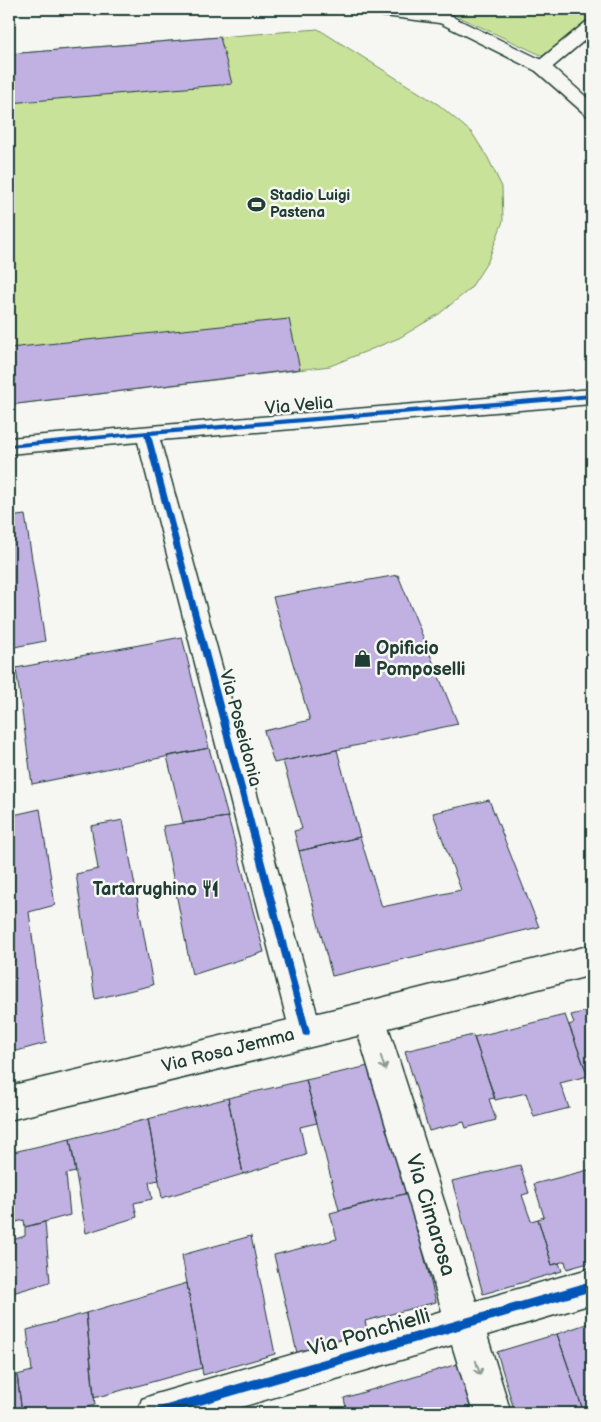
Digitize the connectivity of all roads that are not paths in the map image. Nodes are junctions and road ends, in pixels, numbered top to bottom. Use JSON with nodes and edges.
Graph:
{"nodes":[{"id":1,"x":369,"y":9,"type":"edge"},
{"id":2,"x":424,"y":9,"type":"edge"},
{"id":3,"x":447,"y":19,"type":"junction"},
{"id":4,"x":592,"y":26,"type":"edge"},
{"id":5,"x":542,"y":67,"type":"junction"},
{"id":6,"x":592,"y":111,"type":"edge"},
{"id":7,"x":592,"y":396,"type":"edge"},
{"id":8,"x":147,"y":433,"type":"junction"},
{"id":9,"x":9,"y":446,"type":"edge"},
{"id":10,"x":592,"y":960,"type":"edge"},
{"id":11,"x":369,"y":1017,"type":"junction"},
{"id":12,"x":306,"y":1032,"type":"junction"},
{"id":13,"x":9,"y":1103,"type":"edge"},
{"id":14,"x":592,"y":1286,"type":"edge"},
{"id":15,"x":465,"y":1322,"type":"junction"},
{"id":16,"x":156,"y":1413,"type":"edge"},
{"id":17,"x":492,"y":1413,"type":"edge"}],
"edges":[{"from":1,"to":3,"type":"street"},
{"from":2,"to":3,"type":"street"},
{"from":3,"to":5,"type":"street"},
{"from":4,"to":5,"type":"street"},
{"from":5,"to":6,"type":"street"},
{"from":7,"to":8,"type":"street","name":"Via Velia"},
{"from":8,"to":9,"type":"street","name":"Via Velia"},
{"from":8,"to":12,"type":"street","name":"Via Poseidonia"},
{"from":10,"to":11,"type":"street","name":"Via Rosa Jemma"},
{"from":11,"to":12,"type":"street","name":"Via Rosa Jemma"},
{"from":11,"to":15,"type":"street","name":"Via Cimarosa","one_way":true},
{"from":12,"to":13,"type":"street","name":"Via Rosa Jemma"},
{"from":14,"to":15,"type":"street","name":"Via Ponchielli"},
{"from":15,"to":16,"type":"street","name":"Via Ponchielli"},
{"from":15,"to":17,"type":"street","name":"Via Cimarosa","one_way":true}]}
